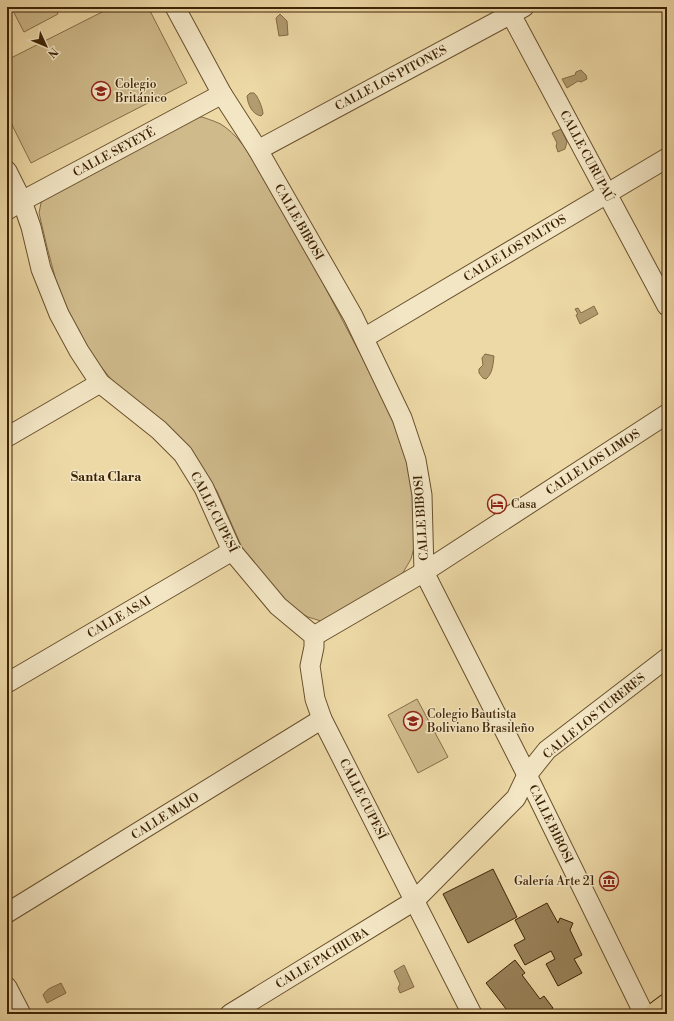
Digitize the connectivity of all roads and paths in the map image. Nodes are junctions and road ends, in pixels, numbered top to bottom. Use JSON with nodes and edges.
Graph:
{"nodes":[{"id":1,"x":175,"y":7,"type":"edge"},
{"id":2,"x":514,"y":9,"type":"edge"},
{"id":3,"x":222,"y":94,"type":"junction"},
{"id":4,"x":258,"y":150,"type":"junction"},
{"id":5,"x":667,"y":158,"type":"edge"},
{"id":6,"x":7,"y":171,"type":"edge"},
{"id":7,"x":607,"y":193,"type":"junction"},
{"id":8,"x":14,"y":205,"type":"edge"},
{"id":9,"x":667,"y":306,"type":"edge"},
{"id":10,"x":364,"y":338,"type":"junction"},
{"id":11,"x":100,"y":383,"type":"junction"},
{"id":12,"x":667,"y":414,"type":"edge"},
{"id":13,"x":7,"y":438,"type":"edge"},
{"id":14,"x":232,"y":551,"type":"junction"},
{"id":15,"x":424,"y":572,"type":"junction"},
{"id":16,"x":314,"y":636,"type":"junction"},
{"id":17,"x":667,"y":658,"type":"edge"},
{"id":18,"x":7,"y":683,"type":"edge"},
{"id":19,"x":322,"y":719,"type":"junction"},
{"id":20,"x":527,"y":775,"type":"junction"},
{"id":21,"x":414,"y":901,"type":"junction"},
{"id":22,"x":7,"y":913,"type":"edge"},
{"id":23,"x":7,"y":987,"type":"edge"},
{"id":24,"x":667,"y":1005,"type":"edge"},
{"id":25,"x":21,"y":1014,"type":"edge"},
{"id":26,"x":230,"y":1014,"type":"edge"},
{"id":27,"x":472,"y":1014,"type":"edge"},
{"id":28,"x":644,"y":1014,"type":"edge"},
{"id":29,"x":655,"y":1014,"type":"edge"}],
"edges":[{"from":1,"to":3,"type":"street","name":"CALLE BIBOSI"},
{"from":2,"to":4,"type":"street","name":"CALLE LOS PITONES"},
{"from":2,"to":7,"type":"street","name":"CALLE CURUPAÚ"},
{"from":3,"to":4,"type":"street","name":"CALLE BIBOSI"},
{"from":3,"to":8,"type":"street","name":"CALLE SEYEYÉ"},
{"from":4,"to":10,"type":"street","name":"CALLE BIBOSI"},
{"from":5,"to":7,"type":"street","name":"CALLE LOS PALTOS"},
{"from":6,"to":8,"type":"street","name":"CALLE CUPESÍ"},
{"from":7,"to":9,"type":"street","name":"CALLE CURUPAÚ"},
{"from":7,"to":10,"type":"street","name":"CALLE LOS PALTOS"},
{"from":8,"to":11,"type":"street","name":"CALLE CUPESÍ"},
{"from":10,"to":15,"type":"street","name":"CALLE BIBOSI"},
{"from":11,"to":13,"type":"street"},
{"from":11,"to":14,"type":"street","name":"CALLE CUPESÍ"},
{"from":12,"to":15,"type":"street","name":"CALLE LOS LIMOS"},
{"from":14,"to":16,"type":"street","name":"CALLE CUPESÍ"},
{"from":14,"to":18,"type":"street","name":"CALLE ASAI"},
{"from":15,"to":16,"type":"street","name":"CALLE LOS LIMOS"},
{"from":15,"to":20,"type":"street","name":"CALLE BIBOSI"},
{"from":16,"to":19,"type":"street","name":"CALLE CUPESÍ"},
{"from":17,"to":20,"type":"street","name":"CALLE LOS TURERES"},
{"from":19,"to":21,"type":"street","name":"CALLE CUPESÍ"},
{"from":19,"to":22,"type":"street","name":"CALLE MAJO"},
{"from":20,"to":21,"type":"street","name":"CALLE LOS TURERES"},
{"from":20,"to":28,"type":"street","name":"CALLE BIBOSI"},
{"from":21,"to":26,"type":"street","name":"CALLE PACHIUBA"},
{"from":21,"to":27,"type":"street","name":"CALLE CUPESÍ"},
{"from":23,"to":25,"type":"street"},
{"from":24,"to":29,"type":"main road"}]}
